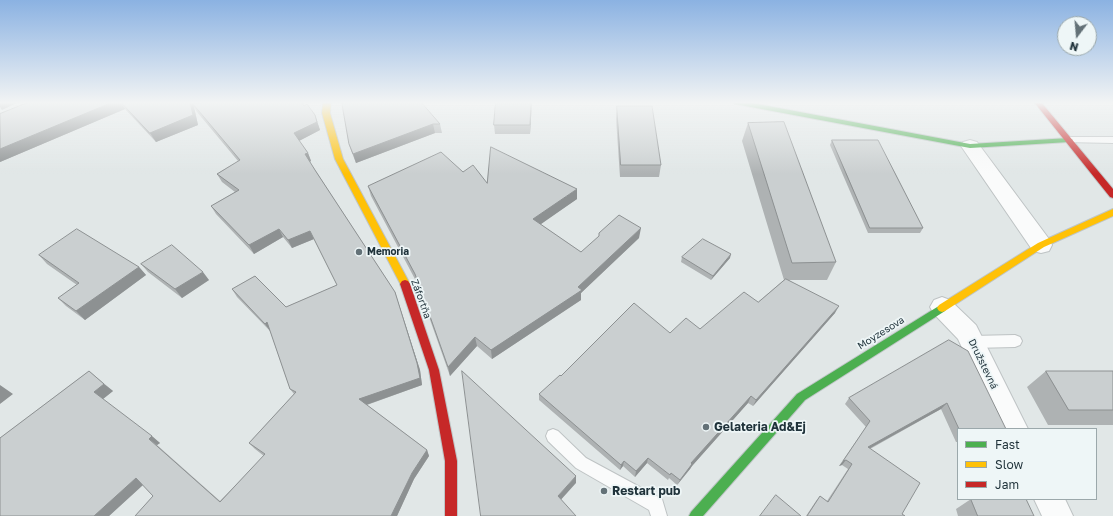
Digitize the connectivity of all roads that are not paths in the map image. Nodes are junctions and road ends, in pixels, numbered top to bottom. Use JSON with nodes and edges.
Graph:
{"nodes":[{"id":1,"x":330,"y":126,"type":"edge"},
{"id":2,"x":864,"y":126,"type":"edge"},
{"id":3,"x":1057,"y":126,"type":"edge"},
{"id":4,"x":1069,"y":140,"type":"junction"},
{"id":5,"x":1113,"y":140,"type":"edge"},
{"id":6,"x":970,"y":146,"type":"junction"},
{"id":7,"x":1113,"y":195,"type":"edge"},
{"id":8,"x":1113,"y":212,"type":"edge"},
{"id":9,"x":1041,"y":245,"type":"junction"},
{"id":10,"x":942,"y":307,"type":"junction"},
{"id":11,"x":970,"y":337,"type":"junction"},
{"id":12,"x":1015,"y":341,"type":"dead end"},
{"id":13,"x":1014,"y":428,"type":"edge"},
{"id":14,"x":553,"y":436,"type":"dead end"},
{"id":15,"x":1050,"y":500,"type":"edge"},
{"id":16,"x":451,"y":516,"type":"edge"},
{"id":17,"x":659,"y":516,"type":"edge"},
{"id":18,"x":696,"y":516,"type":"edge"},
{"id":19,"x":1058,"y":516,"type":"edge"}],
"edges":[{"from":1,"to":16,"type":"street","name":"Záfortňa"},
{"from":2,"to":6,"type":"street"},
{"from":3,"to":4,"type":"street"},
{"from":4,"to":5,"type":"lane"},
{"from":4,"to":6,"type":"street"},
{"from":4,"to":7,"type":"street"},
{"from":6,"to":9,"type":"street"},
{"from":8,"to":9,"type":"street","name":"Moyzesova"},
{"from":9,"to":10,"type":"street","name":"Moyzesova"},
{"from":10,"to":11,"type":"street","name":"Družstevná"},
{"from":10,"to":18,"type":"street","name":"Moyzesova"},
{"from":11,"to":12,"type":"lane"},
{"from":11,"to":13,"type":"street","name":"Družstevná"},
{"from":14,"to":17,"type":"lane"},
{"from":15,"to":19,"type":"street"}]}
